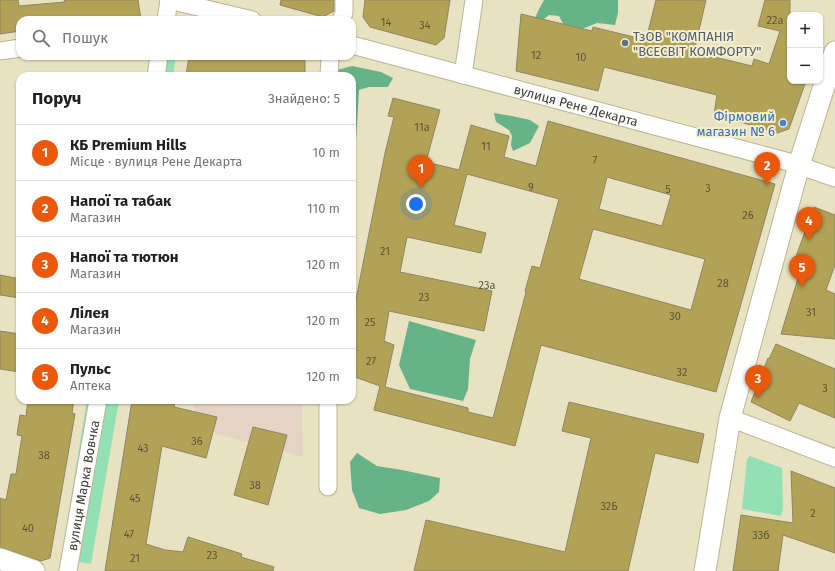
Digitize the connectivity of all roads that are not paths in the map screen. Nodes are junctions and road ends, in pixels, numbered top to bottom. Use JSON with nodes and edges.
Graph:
{"nodes":[{"id":1,"x":169,"y":0,"type":"edge"},
{"id":2,"x":344,"y":0,"type":"edge"},
{"id":3,"x":474,"y":0,"type":"edge"},
{"id":4,"x":167,"y":16,"type":"edge"},
{"id":5,"x":235,"y":16,"type":"edge"},
{"id":6,"x":343,"y":16,"type":"edge"},
{"id":7,"x":356,"y":46,"type":"edge"},
{"id":8,"x":16,"y":48,"type":"edge"},
{"id":9,"x":0,"y":50,"type":"edge"},
{"id":10,"x":835,"y":52,"type":"edge"},
{"id":11,"x":158,"y":60,"type":"edge"},
{"id":12,"x":330,"y":60,"type":"edge"},
{"id":13,"x":157,"y":72,"type":"edge"},
{"id":14,"x":329,"y":72,"type":"edge"},
{"id":15,"x":463,"y":75,"type":"junction"},
{"id":16,"x":799,"y":165,"type":"junction"},
{"id":17,"x":835,"y":178,"type":"edge"},
{"id":18,"x":97,"y":404,"type":"edge"},
{"id":19,"x":328,"y":404,"type":"edge"},
{"id":20,"x":730,"y":418,"type":"junction"},
{"id":21,"x":835,"y":458,"type":"edge"},
{"id":22,"x":328,"y":488,"type":"dead end"},
{"id":23,"x":0,"y":559,"type":"edge"},
{"id":24,"x":34,"y":571,"type":"edge"},
{"id":25,"x":68,"y":571,"type":"edge"},
{"id":26,"x":705,"y":571,"type":"edge"}],
"edges":[{"from":1,"to":4,"type":"street"},
{"from":1,"to":5,"type":"street"},
{"from":2,"to":6,"type":"street"},
{"from":3,"to":15,"type":"street"},
{"from":7,"to":15,"type":"street","name":"вулиця Рене Декарта"},
{"from":8,"to":9,"type":"street"},
{"from":10,"to":16,"type":"street"},
{"from":11,"to":13,"type":"street"},
{"from":12,"to":14,"type":"street"},
{"from":15,"to":16,"type":"street","name":"вулиця Рене Декарта"},
{"from":16,"to":17,"type":"street","name":"вулиця Рене Декарта"},
{"from":16,"to":20,"type":"street"},
{"from":18,"to":25,"type":"street","name":"вулиця Марка Вовчка"},
{"from":19,"to":22,"type":"street"},
{"from":20,"to":21,"type":"street"},
{"from":20,"to":26,"type":"street"},
{"from":23,"to":24,"type":"street"}]}
